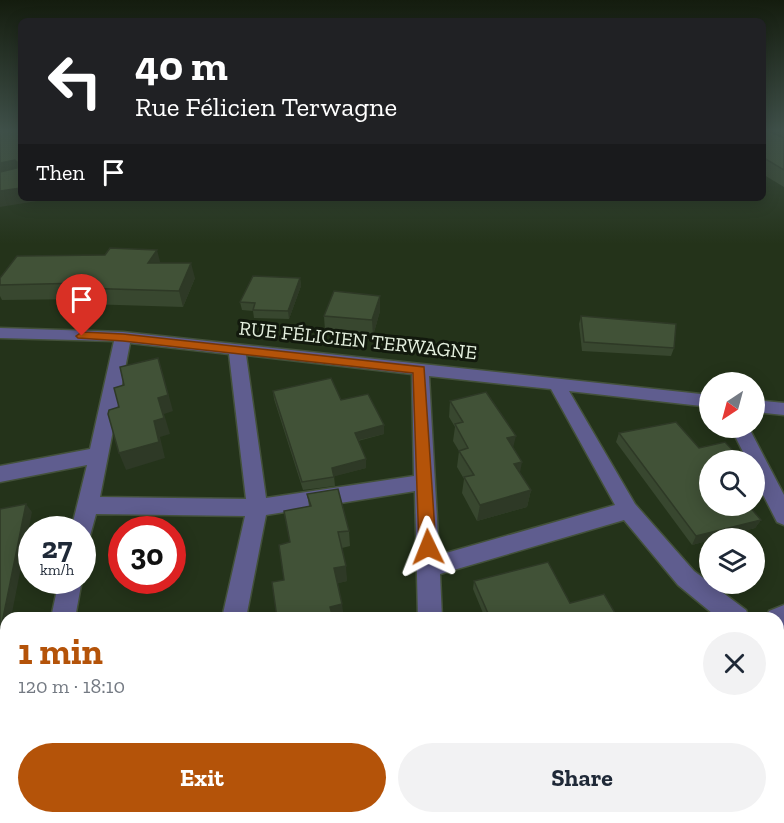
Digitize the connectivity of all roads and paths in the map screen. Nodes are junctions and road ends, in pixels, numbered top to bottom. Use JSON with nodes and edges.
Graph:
{"nodes":[{"id":1,"x":0,"y":333,"type":"edge"},
{"id":2,"x":123,"y":337,"type":"junction"},
{"id":3,"x":237,"y":350,"type":"junction"},
{"id":4,"x":420,"y":369,"type":"junction"},
{"id":5,"x":557,"y":385,"type":"junction"},
{"id":6,"x":699,"y":400,"type":"edge"},
{"id":7,"x":765,"y":407,"type":"edge"},
{"id":8,"x":784,"y":410,"type":"edge"},
{"id":9,"x":745,"y":438,"type":"edge"},
{"id":10,"x":99,"y":455,"type":"junction"},
{"id":11,"x":0,"y":474,"type":"edge"},
{"id":12,"x":425,"y":482,"type":"junction"},
{"id":13,"x":88,"y":505,"type":"junction"},
{"id":14,"x":257,"y":508,"type":"junction"},
{"id":15,"x":628,"y":510,"type":"junction"},
{"id":16,"x":85,"y":516,"type":"edge"},
{"id":17,"x":784,"y":516,"type":"edge"},
{"id":18,"x":428,"y":568,"type":"junction"},
{"id":19,"x":68,"y":594,"type":"edge"},
{"id":20,"x":64,"y":612,"type":"edge"},
{"id":21,"x":235,"y":612,"type":"edge"},
{"id":22,"x":430,"y":612,"type":"edge"},
{"id":23,"x":729,"y":612,"type":"edge"}],
"edges":[{"from":1,"to":2,"type":"street","name":"RUE FÉLICIEN TERWAGNE"},
{"from":2,"to":3,"type":"street","name":"RUE FÉLICIEN TERWAGNE"},
{"from":2,"to":10,"type":"street"},
{"from":3,"to":4,"type":"street","name":"RUE FÉLICIEN TERWAGNE"},
{"from":3,"to":14,"type":"street"},
{"from":4,"to":5,"type":"street","name":"RUE FÉLICIEN TERWAGNE"},
{"from":4,"to":12,"type":"street"},
{"from":5,"to":6,"type":"street","name":"RUE FÉLICIEN TERWAGNE"},
{"from":5,"to":15,"type":"street"},
{"from":7,"to":8,"type":"street"},
{"from":9,"to":17,"type":"street"},
{"from":10,"to":11,"type":"street"},
{"from":10,"to":13,"type":"street"},
{"from":12,"to":14,"type":"street"},
{"from":12,"to":18,"type":"street"},
{"from":13,"to":14,"type":"street"},
{"from":13,"to":16,"type":"street"},
{"from":14,"to":21,"type":"street"},
{"from":15,"to":18,"type":"street"},
{"from":15,"to":23,"type":"street"},
{"from":18,"to":22,"type":"street"},
{"from":19,"to":20,"type":"street"}]}
